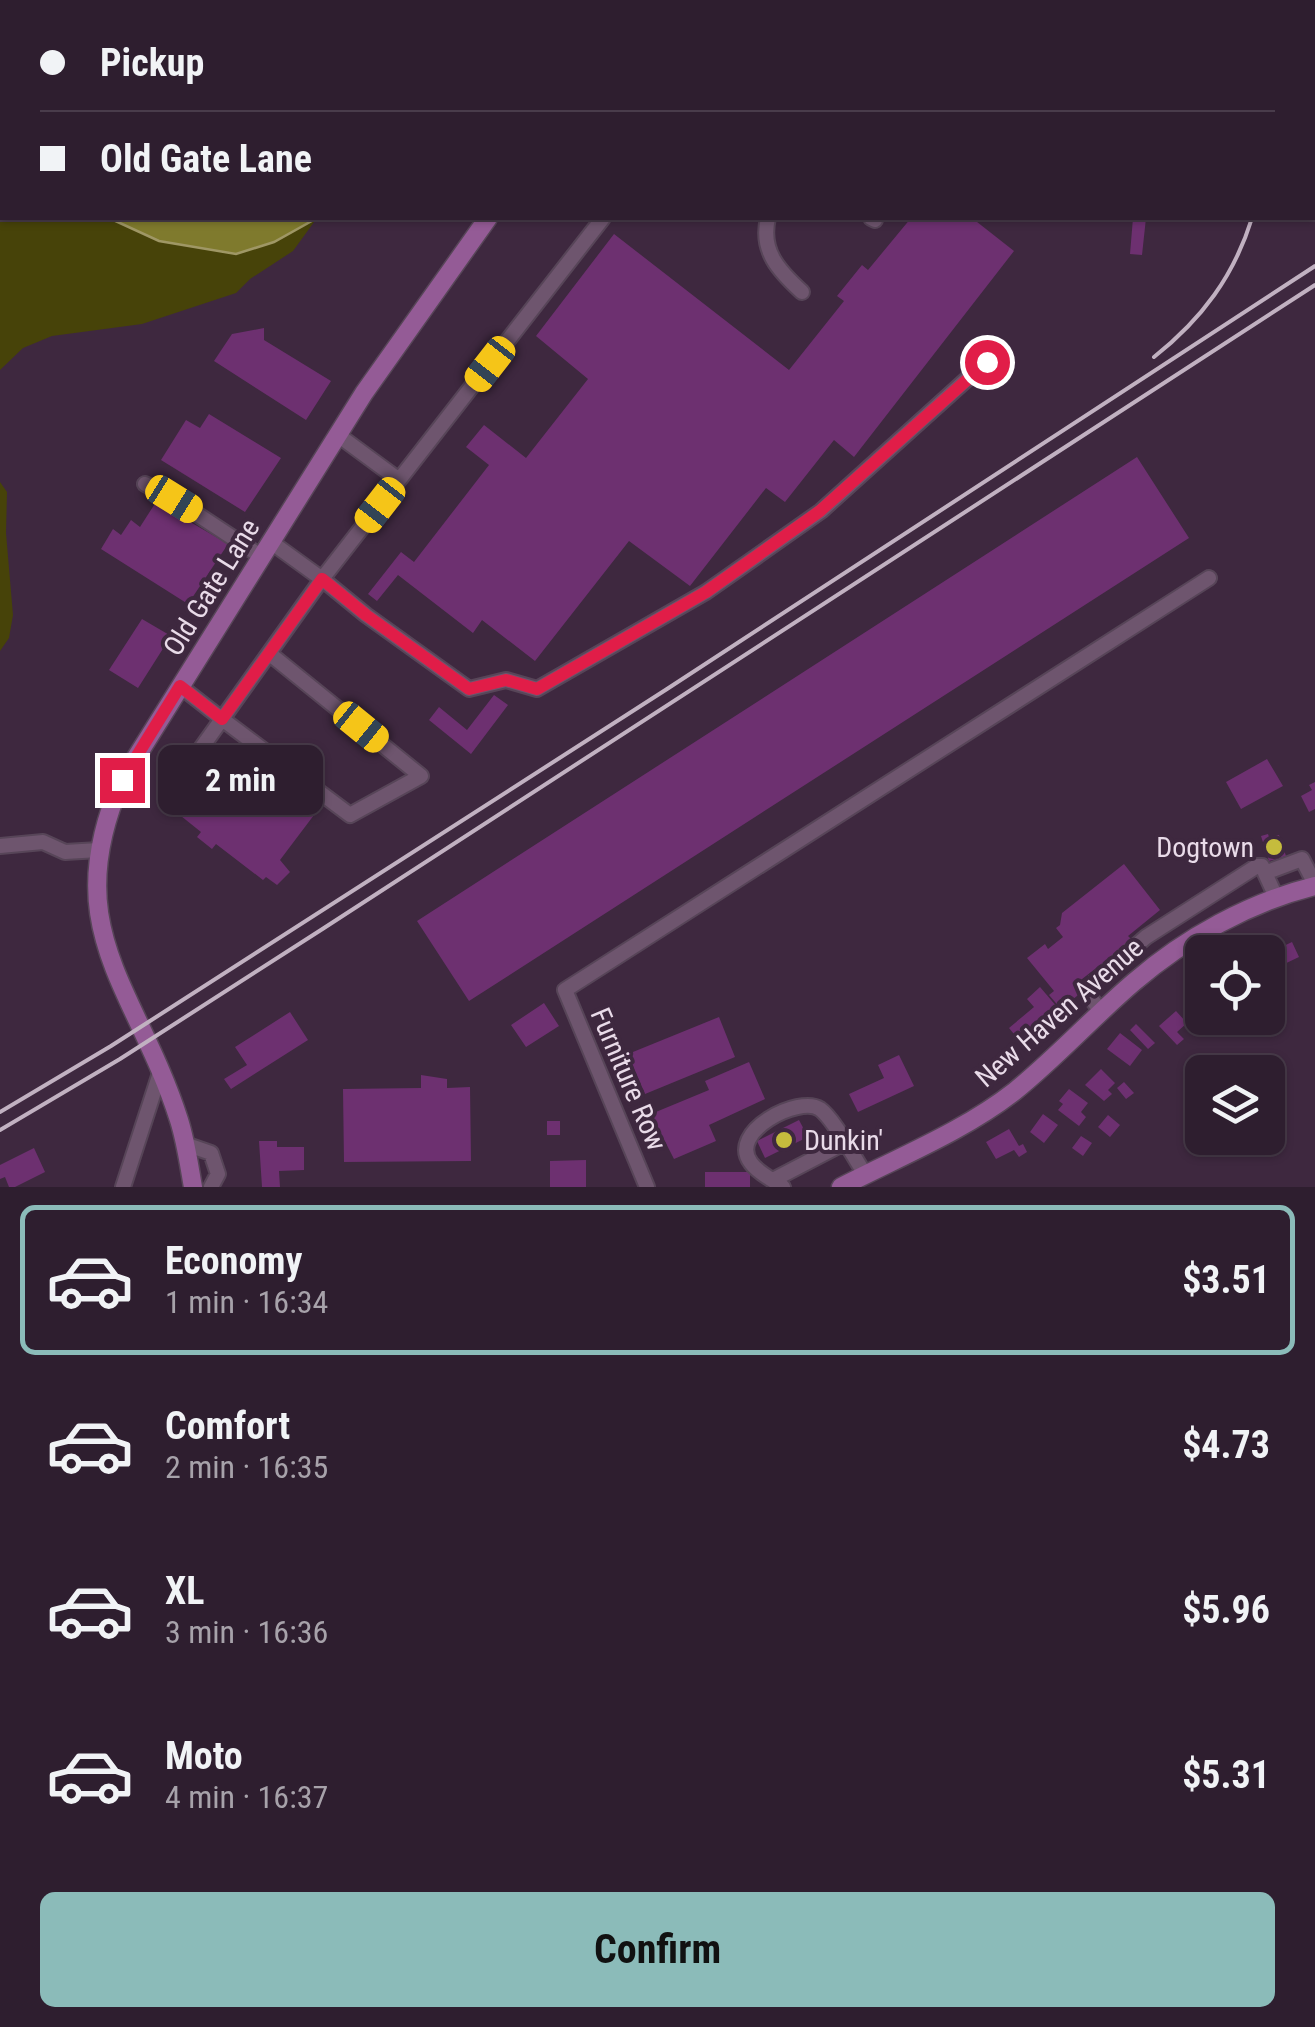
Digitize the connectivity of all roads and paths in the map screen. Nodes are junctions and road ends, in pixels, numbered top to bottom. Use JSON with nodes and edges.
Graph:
{"nodes":[{"id":1,"x":487,"y":220,"type":"edge"},
{"id":2,"x":601,"y":220,"type":"edge"},
{"id":3,"x":768,"y":220,"type":"edge"},
{"id":4,"x":802,"y":292,"type":"dead end"},
{"id":5,"x":987,"y":362,"type":"dead end"},
{"id":6,"x":338,"y":435,"type":"junction"},
{"id":7,"x":400,"y":480,"type":"junction"},
{"id":8,"x":145,"y":484,"type":"dead end"},
{"id":9,"x":267,"y":549,"type":"junction"},
{"id":10,"x":1209,"y":578,"type":"dead end"},
{"id":11,"x":322,"y":579,"type":"junction"},
{"id":12,"x":270,"y":654,"type":"junction"},
{"id":13,"x":180,"y":686,"type":"junction"},
{"id":14,"x":222,"y":719,"type":"junction"},
{"id":15,"x":192,"y":761,"type":"dead end"},
{"id":16,"x":0,"y":846,"type":"edge"},
{"id":17,"x":99,"y":850,"type":"junction"},
{"id":18,"x":1265,"y":873,"type":"junction"},
{"id":19,"x":1315,"y":885,"type":"edge"},
{"id":20,"x":1276,"y":897,"type":"junction"},
{"id":21,"x":1146,"y":937,"type":"junction"},
{"id":22,"x":1164,"y":957,"type":"junction"},
{"id":23,"x":1101,"y":1011,"type":"junction"},
{"id":24,"x":160,"y":1073,"type":"junction"},
{"id":25,"x":844,"y":1143,"type":"junction"},
{"id":26,"x":185,"y":1144,"type":"junction"},
{"id":27,"x":865,"y":1174,"type":"junction"},
{"id":28,"x":778,"y":1184,"type":"edge"},
{"id":29,"x":123,"y":1187,"type":"edge"},
{"id":30,"x":193,"y":1187,"type":"edge"},
{"id":31,"x":212,"y":1187,"type":"edge"},
{"id":32,"x":647,"y":1187,"type":"edge"},
{"id":33,"x":841,"y":1187,"type":"edge"}],
"edges":[{"from":1,"to":6,"type":"main road","name":"Old Gate Lane"},
{"from":2,"to":7,"type":"street"},
{"from":3,"to":4,"type":"street"},
{"from":5,"to":11,"type":"street"},
{"from":6,"to":7,"type":"street"},
{"from":6,"to":9,"type":"main road","name":"Old Gate Lane"},
{"from":7,"to":11,"type":"street"},
{"from":8,"to":9,"type":"street"},
{"from":9,"to":11,"type":"street"},
{"from":9,"to":13,"type":"main road","name":"Old Gate Lane"},
{"from":10,"to":32,"type":"street","name":"Furniture Row"},
{"from":11,"to":12,"type":"street"},
{"from":12,"to":14,"type":"street"},
{"from":12,"to":14,"type":"street"},
{"from":13,"to":14,"type":"street"},
{"from":13,"to":17,"type":"main road","name":"Old Gate Lane"},
{"from":14,"to":15,"type":"street"},
{"from":16,"to":17,"type":"street"},
{"from":17,"to":24,"type":"main road","name":"Old Gate Lane"},
{"from":18,"to":19,"type":"street"},
{"from":18,"to":20,"type":"street"},
{"from":18,"to":21,"type":"street"},
{"from":19,"to":20,"type":"main road","name":"New Haven Avenue"},
{"from":20,"to":22,"type":"main road","name":"New Haven Avenue"},
{"from":21,"to":22,"type":"street"},
{"from":21,"to":23,"type":"street"},
{"from":22,"to":23,"type":"main road","name":"New Haven Avenue"},
{"from":23,"to":27,"type":"main road","name":"New Haven Avenue"},
{"from":24,"to":26,"type":"main road","name":"Old Gate Lane"},
{"from":24,"to":29,"type":"street"},
{"from":25,"to":27,"type":"street"},
{"from":25,"to":28,"type":"street"},
{"from":25,"to":28,"type":"street"},
{"from":26,"to":30,"type":"main road","name":"Old Gate Lane"},
{"from":26,"to":31,"type":"street"},
{"from":27,"to":33,"type":"main road","name":"New Haven Avenue"}]}
